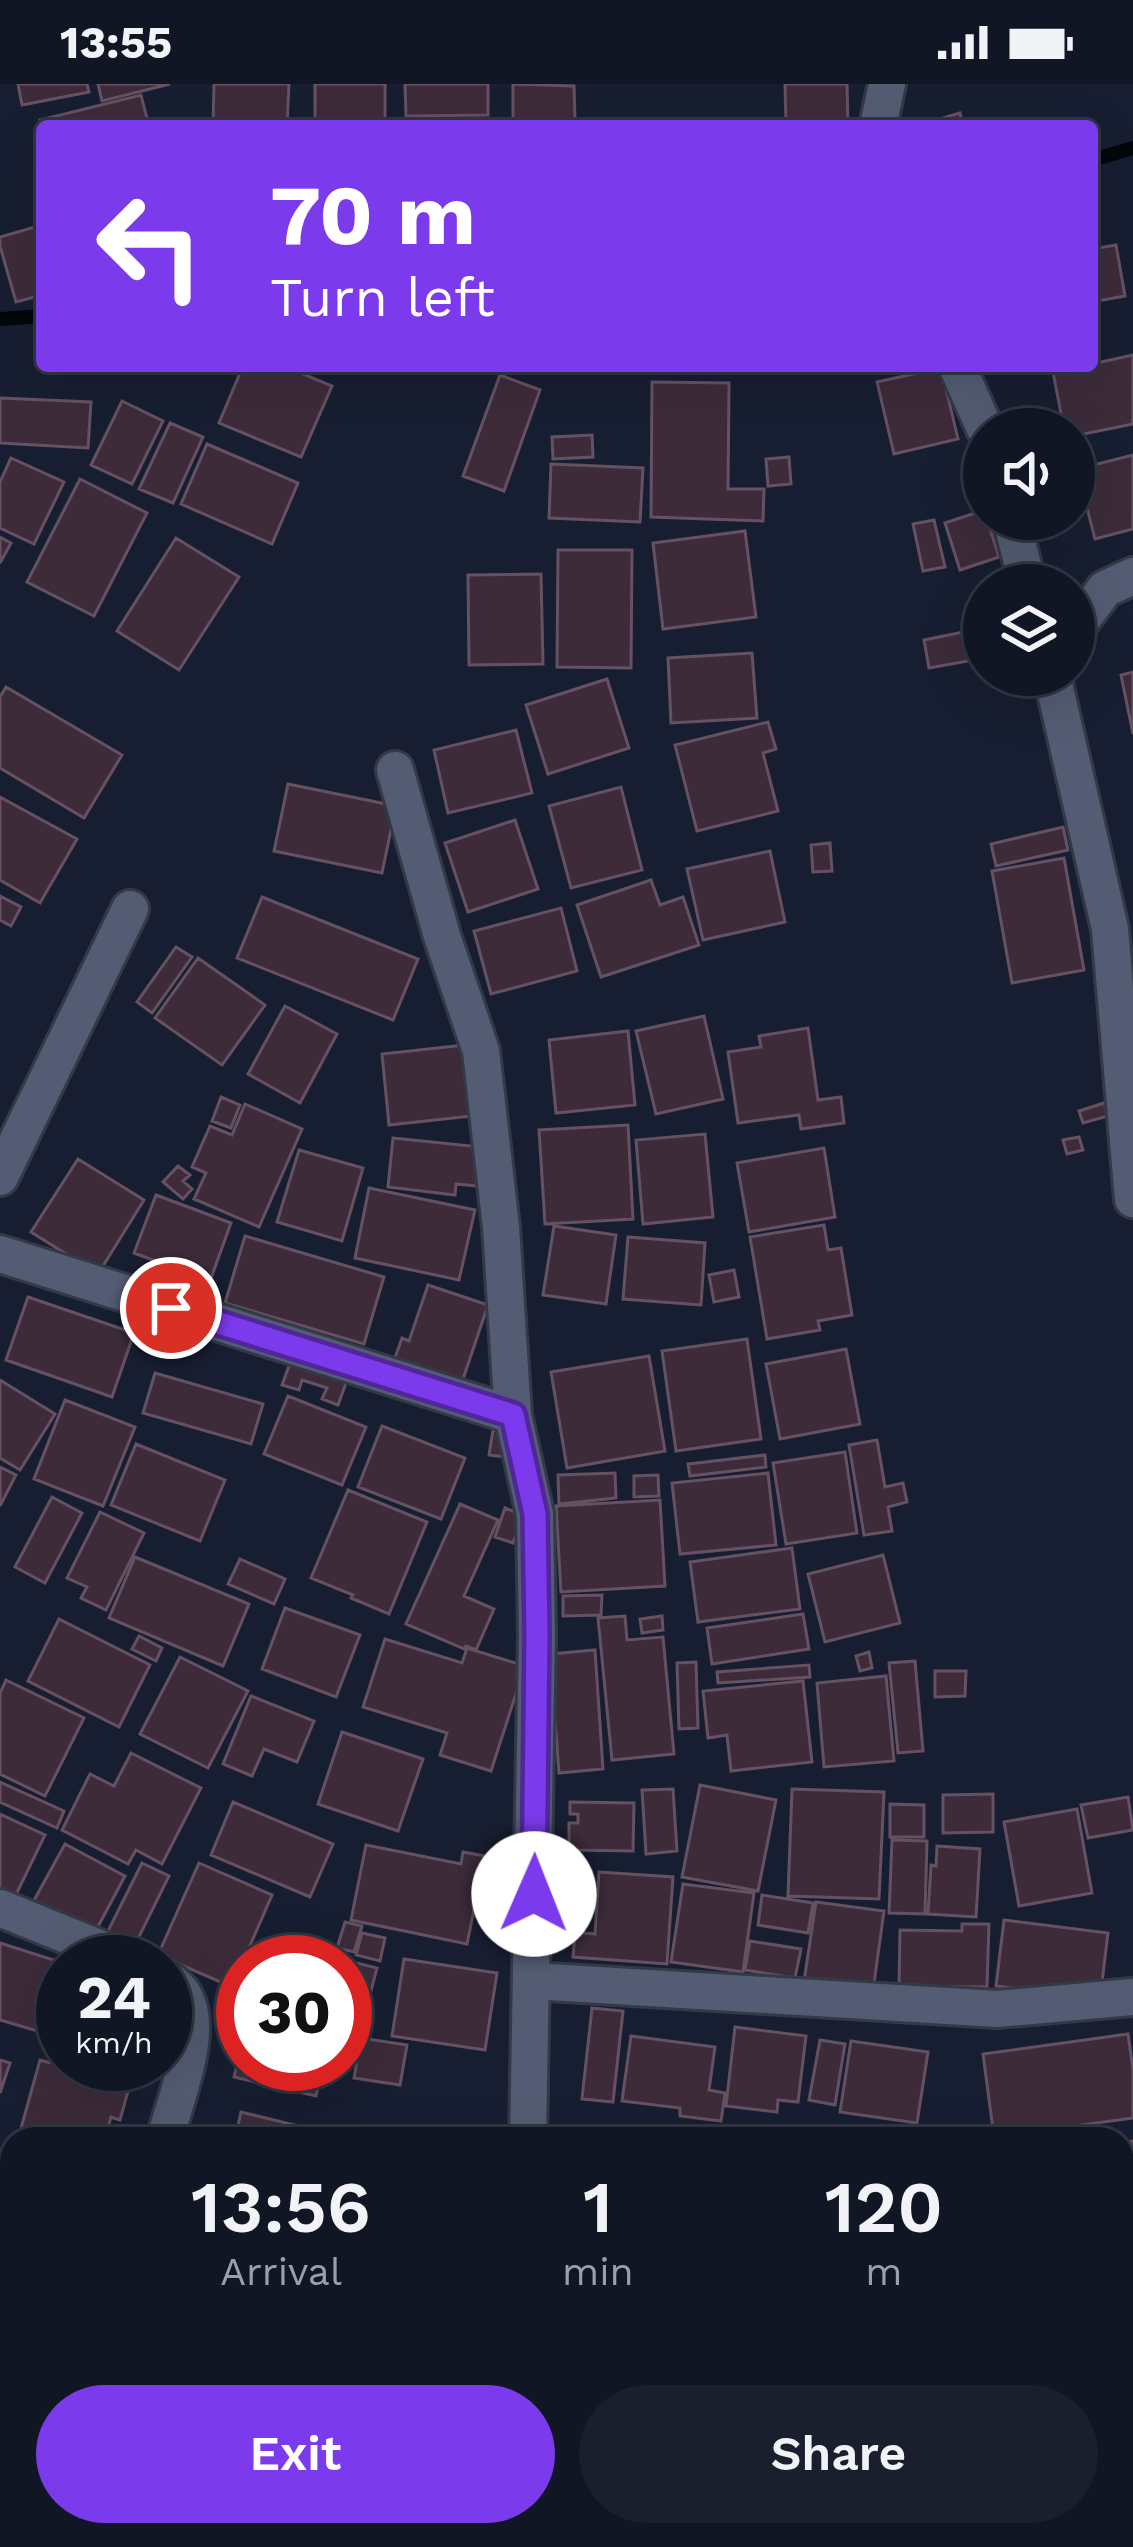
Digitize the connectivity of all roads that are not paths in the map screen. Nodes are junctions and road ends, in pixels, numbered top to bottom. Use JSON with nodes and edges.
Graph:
{"nodes":[{"id":1,"x":887,"y":84,"type":"edge"},
{"id":2,"x":879,"y":120,"type":"edge"},
{"id":3,"x":960,"y":372,"type":"edge"},
{"id":4,"x":976,"y":408,"type":"edge"},
{"id":5,"x":1133,"y":576,"type":"edge"},
{"id":6,"x":1095,"y":602,"type":"edge"},
{"id":7,"x":1057,"y":696,"type":"edge"},
{"id":8,"x":395,"y":770,"type":"dead end"},
{"id":9,"x":130,"y":909,"type":"dead end"},
{"id":10,"x":1126,"y":1030,"type":"edge"},
{"id":11,"x":0,"y":1177,"type":"edge"},
{"id":12,"x":1133,"y":1199,"type":"edge"},
{"id":13,"x":0,"y":1254,"type":"edge"},
{"id":14,"x":513,"y":1415,"type":"junction"},
{"id":15,"x":0,"y":1908,"type":"edge"},
{"id":16,"x":66,"y":1935,"type":"edge"},
{"id":17,"x":533,"y":1981,"type":"junction"},
{"id":18,"x":1133,"y":1996,"type":"edge"},
{"id":19,"x":178,"y":2091,"type":"edge"},
{"id":20,"x":168,"y":2127,"type":"edge"},
{"id":21,"x":528,"y":2127,"type":"edge"}],
"edges":[{"from":1,"to":2,"type":"street"},
{"from":3,"to":4,"type":"street"},
{"from":5,"to":6,"type":"street"},
{"from":7,"to":10,"type":"street"},
{"from":8,"to":14,"type":"street"},
{"from":9,"to":11,"type":"street"},
{"from":10,"to":12,"type":"street"},
{"from":13,"to":14,"type":"street"},
{"from":14,"to":17,"type":"street"},
{"from":15,"to":16,"type":"street"},
{"from":17,"to":18,"type":"street"},
{"from":17,"to":21,"type":"street"},
{"from":19,"to":20,"type":"street"}]}
